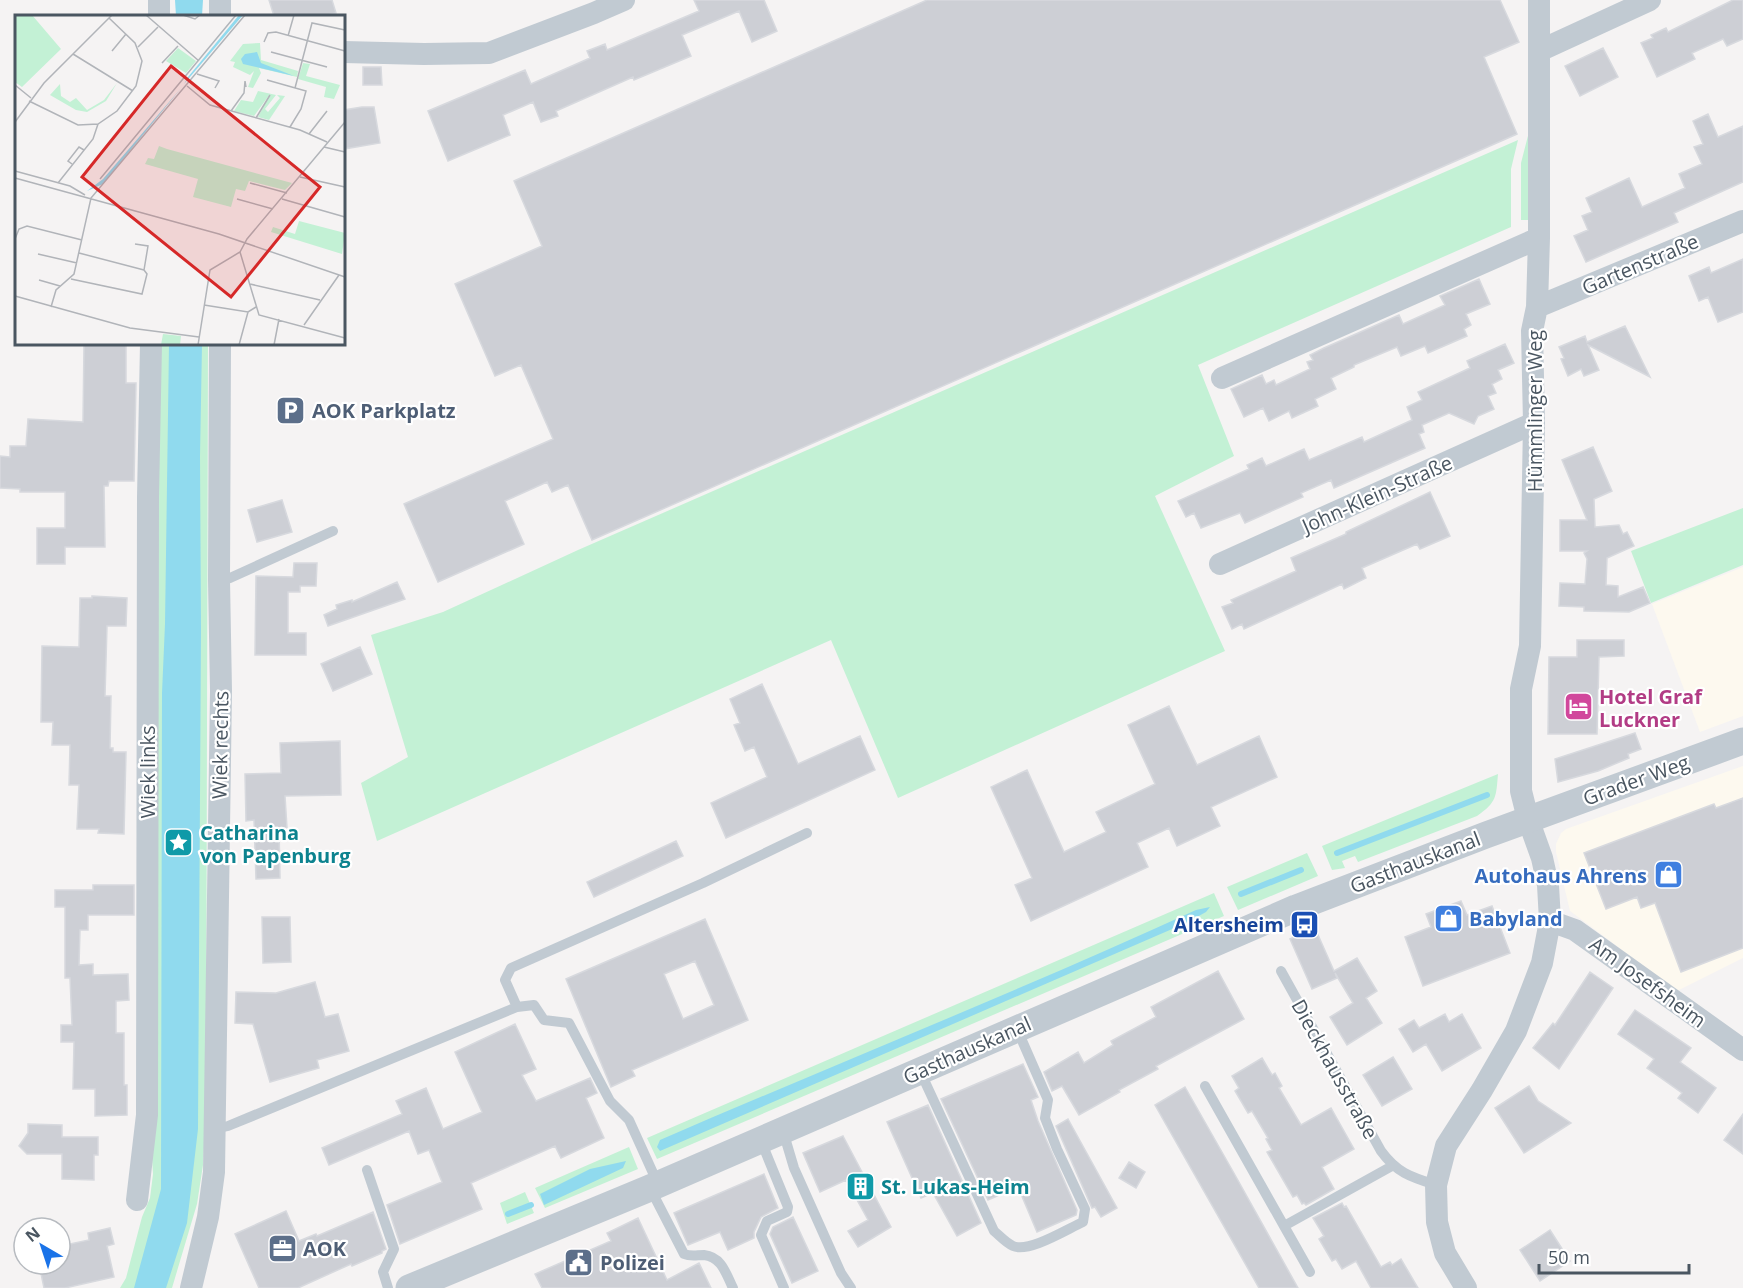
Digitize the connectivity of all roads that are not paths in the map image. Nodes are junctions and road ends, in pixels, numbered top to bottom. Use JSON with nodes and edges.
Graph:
{"nodes":[{"id":1,"x":624,"y":0,"type":"edge"},
{"id":2,"x":1539,"y":0,"type":"edge"},
{"id":3,"x":1650,"y":0,"type":"edge"},
{"id":4,"x":1539,"y":51,"type":"junction"},
{"id":5,"x":345,"y":52,"type":"edge"},
{"id":6,"x":1743,"y":221,"type":"edge"},
{"id":7,"x":1539,"y":238,"type":"junction"},
{"id":8,"x":1537,"y":307,"type":"junction"},
{"id":9,"x":152,"y":345,"type":"edge"},
{"id":10,"x":219,"y":345,"type":"edge"},
{"id":11,"x":1222,"y":378,"type":"dead end"},
{"id":12,"x":1534,"y":423,"type":"junction"},
{"id":13,"x":333,"y":531,"type":"dead end"},
{"id":14,"x":1220,"y":564,"type":"dead end"},
{"id":15,"x":219,"y":580,"type":"junction"},
{"id":16,"x":1743,"y":741,"type":"edge"},
{"id":17,"x":1528,"y":819,"type":"junction"},
{"id":18,"x":807,"y":833,"type":"dead end"},
{"id":19,"x":1550,"y":921,"type":"junction"},
{"id":20,"x":1281,"y":971,"type":"dead end"},
{"id":21,"x":517,"y":1007,"type":"junction"},
{"id":22,"x":1017,"y":1029,"type":"junction"},
{"id":23,"x":1743,"y":1050,"type":"edge"},
{"id":24,"x":920,"y":1071,"type":"junction"},
{"id":25,"x":1205,"y":1086,"type":"dead end"},
{"id":26,"x":215,"y":1129,"type":"junction"},
{"id":27,"x":772,"y":1135,"type":"junction"},
{"id":28,"x":1392,"y":1166,"type":"junction"},
{"id":29,"x":367,"y":1170,"type":"dead end"},
{"id":30,"x":1436,"y":1185,"type":"junction"},
{"id":31,"x":654,"y":1186,"type":"junction"},
{"id":32,"x":137,"y":1200,"type":"dead end"},
{"id":33,"x":1284,"y":1226,"type":"junction"},
{"id":34,"x":1310,"y":1272,"type":"dead end"},
{"id":35,"x":423,"y":1285,"type":"edge"},
{"id":36,"x":191,"y":1288,"type":"edge"},
{"id":37,"x":388,"y":1288,"type":"edge"},
{"id":38,"x":733,"y":1288,"type":"edge"},
{"id":39,"x":784,"y":1288,"type":"edge"},
{"id":40,"x":851,"y":1288,"type":"edge"},
{"id":41,"x":1466,"y":1288,"type":"edge"}],
"edges":[{"from":1,"to":5,"type":"street"},
{"from":2,"to":4,"type":"street","name":"Hümmlinger Weg"},
{"from":3,"to":4,"type":"street"},
{"from":4,"to":7,"type":"street","name":"Hümmlinger Weg"},
{"from":6,"to":8,"type":"street","name":"Gartenstraße"},
{"from":7,"to":8,"type":"street","name":"Hümmlinger Weg"},
{"from":7,"to":11,"type":"street"},
{"from":8,"to":12,"type":"street","name":"Hümmlinger Weg"},
{"from":9,"to":32,"type":"street","name":"Wiek links"},
{"from":10,"to":15,"type":"street","name":"Wiek rechts"},
{"from":12,"to":14,"type":"street","name":"John-Klein-Straße"},
{"from":12,"to":17,"type":"street","name":"Hümmlinger Weg"},
{"from":13,"to":15,"type":"lane"},
{"from":15,"to":26,"type":"street","name":"Wiek rechts"},
{"from":16,"to":17,"type":"street","name":"Grader Weg"},
{"from":17,"to":19,"type":"street"},
{"from":17,"to":22,"type":"street","name":"Gasthauskanal"},
{"from":18,"to":21,"type":"lane"},
{"from":19,"to":23,"type":"street","name":"Am Josefsheim"},
{"from":19,"to":30,"type":"street"},
{"from":20,"to":28,"type":"lane","name":"Dieckhausstraße"},
{"from":21,"to":26,"type":"lane"},
{"from":21,"to":31,"type":"lane"},
{"from":22,"to":24,"type":"street","name":"Gasthauskanal"},
{"from":22,"to":24,"type":"lane"},
{"from":24,"to":27,"type":"street","name":"Gasthauskanal"},
{"from":25,"to":33,"type":"lane"},
{"from":26,"to":36,"type":"street","name":"Wiek rechts"},
{"from":27,"to":31,"type":"street","name":"Gasthauskanal"},
{"from":27,"to":39,"type":"lane"},
{"from":27,"to":40,"type":"lane"},
{"from":28,"to":30,"type":"lane","name":"Dieckhausstraße"},
{"from":28,"to":33,"type":"lane"},
{"from":29,"to":37,"type":"lane"},
{"from":30,"to":41,"type":"street"},
{"from":31,"to":35,"type":"street","name":"Gasthauskanal"},
{"from":31,"to":38,"type":"lane"},
{"from":33,"to":34,"type":"lane"}]}
